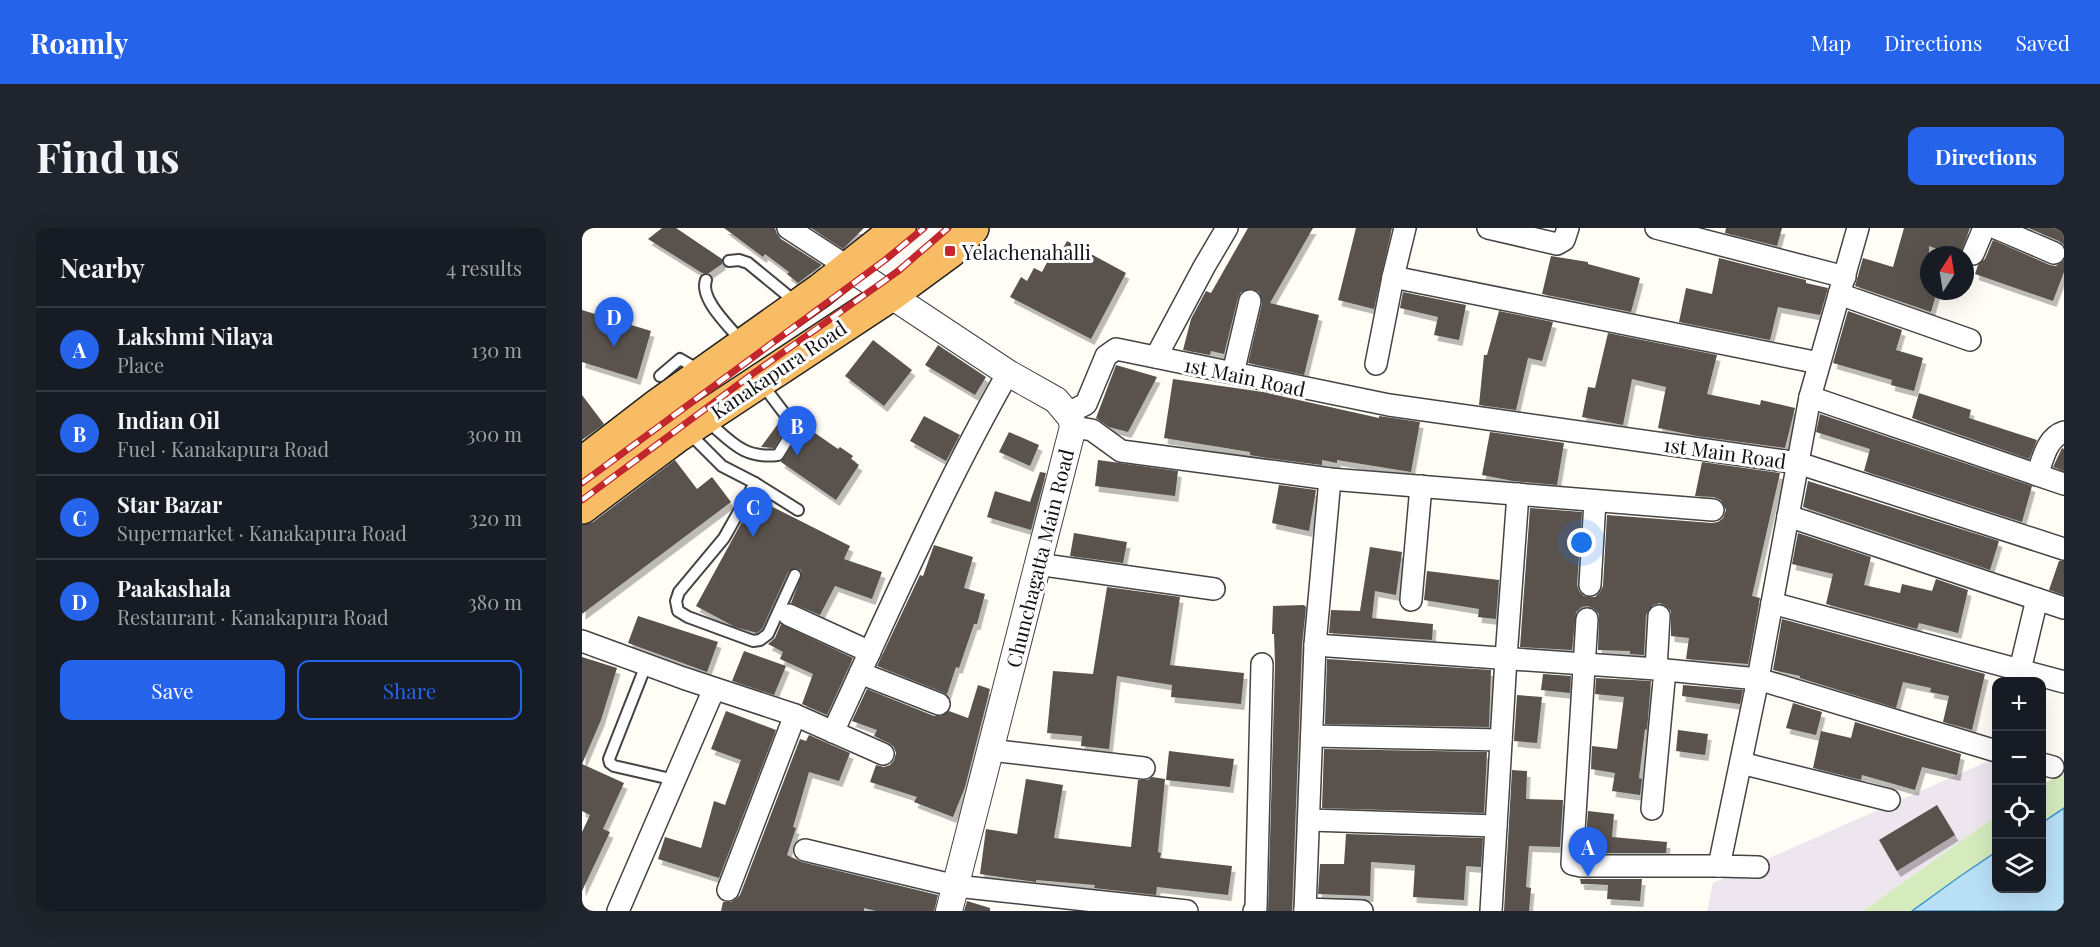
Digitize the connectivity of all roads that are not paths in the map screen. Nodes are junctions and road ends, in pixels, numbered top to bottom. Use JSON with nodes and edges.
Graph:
{"nodes":[{"id":1,"x":788,"y":228,"type":"edge"},
{"id":2,"x":899,"y":228,"type":"edge"},
{"id":3,"x":972,"y":228,"type":"edge"},
{"id":4,"x":1405,"y":228,"type":"edge"},
{"id":5,"x":1488,"y":228,"type":"edge"},
{"id":6,"x":1568,"y":228,"type":"edge"},
{"id":7,"x":1656,"y":228,"type":"edge"},
{"id":8,"x":1858,"y":228,"type":"edge"},
{"id":9,"x":1984,"y":228,"type":"edge"},
{"id":10,"x":1996,"y":228,"type":"edge"},
{"id":11,"x":1223,"y":230,"type":"edge"},
{"id":12,"x":1974,"y":250,"type":"edge"},
{"id":13,"x":2054,"y":253,"type":"dead end"},
{"id":14,"x":729,"y":261,"type":"dead end"},
{"id":15,"x":848,"y":267,"type":"junction"},
{"id":16,"x":1393,"y":277,"type":"junction"},
{"id":17,"x":706,"y":280,"type":"dead end"},
{"id":18,"x":1842,"y":286,"type":"junction"},
{"id":19,"x":890,"y":295,"type":"junction"},
{"id":20,"x":1250,"y":301,"type":"dead end"},
{"id":21,"x":800,"y":305,"type":"junction"},
{"id":22,"x":1970,"y":340,"type":"dead end"},
{"id":23,"x":744,"y":344,"type":"junction"},
{"id":24,"x":1156,"y":357,"type":"junction"},
{"id":25,"x":1819,"y":363,"type":"junction"},
{"id":26,"x":1376,"y":364,"type":"dead end"},
{"id":27,"x":1008,"y":372,"type":"junction"},
{"id":28,"x":705,"y":373,"type":"junction"},
{"id":29,"x":1233,"y":373,"type":"junction"},
{"id":30,"x":660,"y":376,"type":"dead end"},
{"id":31,"x":760,"y":381,"type":"junction"},
{"id":32,"x":1809,"y":397,"type":"junction"},
{"id":33,"x":1070,"y":420,"type":"junction"},
{"id":34,"x":695,"y":424,"type":"junction"},
{"id":35,"x":2064,"y":432,"type":"edge"},
{"id":36,"x":1798,"y":463,"type":"junction"},
{"id":37,"x":582,"y":464,"type":"edge"},
{"id":38,"x":2037,"y":475,"type":"junction"},
{"id":39,"x":1330,"y":479,"type":"junction"},
{"id":40,"x":755,"y":483,"type":"junction"},
{"id":41,"x":2064,"y":484,"type":"edge"},
{"id":42,"x":1421,"y":486,"type":"junction"},
{"id":43,"x":1518,"y":494,"type":"junction"},
{"id":44,"x":1595,"y":501,"type":"junction"},
{"id":45,"x":582,"y":507,"type":"edge"},
{"id":46,"x":798,"y":510,"type":"dead end"},
{"id":47,"x":1713,"y":510,"type":"dead end"},
{"id":48,"x":1788,"y":516,"type":"junction"},
{"id":49,"x":2064,"y":549,"type":"edge"},
{"id":50,"x":1037,"y":564,"type":"junction"},
{"id":51,"x":795,"y":575,"type":"dead end"},
{"id":52,"x":1590,"y":585,"type":"dead end"},
{"id":53,"x":1214,"y":589,"type":"dead end"},
{"id":54,"x":2037,"y":599,"type":"junction"},
{"id":55,"x":1411,"y":600,"type":"dead end"},
{"id":56,"x":1772,"y":603,"type":"junction"},
{"id":57,"x":2064,"y":608,"type":"edge"},
{"id":58,"x":789,"y":615,"type":"dead end"},
{"id":59,"x":1659,"y":616,"type":"dead end"},
{"id":60,"x":1587,"y":619,"type":"dead end"},
{"id":61,"x":582,"y":641,"type":"edge"},
{"id":62,"x":1315,"y":645,"type":"junction"},
{"id":63,"x":870,"y":651,"type":"junction"},
{"id":64,"x":1506,"y":658,"type":"junction"},
{"id":65,"x":646,"y":664,"type":"junction"},
{"id":66,"x":1262,"y":664,"type":"dead end"},
{"id":67,"x":1585,"y":664,"type":"junction"},
{"id":68,"x":1661,"y":670,"type":"junction"},
{"id":69,"x":2020,"y":670,"type":"junction"},
{"id":70,"x":860,"y":674,"type":"junction"},
{"id":71,"x":1758,"y":680,"type":"junction"},
{"id":72,"x":2064,"y":682,"type":"edge"},
{"id":73,"x":714,"y":688,"type":"junction"},
{"id":74,"x":939,"y":704,"type":"dead end"},
{"id":75,"x":795,"y":715,"type":"junction"},
{"id":76,"x":834,"y":732,"type":"junction"},
{"id":77,"x":1312,"y":736,"type":"junction"},
{"id":78,"x":1501,"y":740,"type":"junction"},
{"id":79,"x":990,"y":750,"type":"junction"},
{"id":80,"x":1992,"y":750,"type":"edge"},
{"id":81,"x":883,"y":754,"type":"dead end"},
{"id":82,"x":1741,"y":763,"type":"junction"},
{"id":83,"x":1144,"y":768,"type":"dead end"},
{"id":84,"x":675,"y":780,"type":"junction"},
{"id":85,"x":1889,"y":800,"type":"dead end"},
{"id":86,"x":1652,"y":809,"type":"dead end"},
{"id":87,"x":1310,"y":820,"type":"junction"},
{"id":88,"x":1496,"y":826,"type":"junction"},
{"id":89,"x":805,"y":850,"type":"dead end"},
{"id":90,"x":1719,"y":866,"type":"junction"},
{"id":91,"x":1758,"y":867,"type":"dead end"},
{"id":92,"x":956,"y":886,"type":"junction"},
{"id":93,"x":728,"y":890,"type":"dead end"},
{"id":94,"x":1305,"y":910,"type":"edge"},
{"id":95,"x":618,"y":911,"type":"edge"},
{"id":96,"x":949,"y":911,"type":"edge"},
{"id":97,"x":1187,"y":911,"type":"edge"},
{"id":98,"x":1254,"y":911,"type":"edge"},
{"id":99,"x":1362,"y":911,"type":"edge"},
{"id":100,"x":1491,"y":911,"type":"edge"}],
"edges":[{"from":1,"to":15,"type":"street"},
{"from":2,"to":15,"type":"highway","name":"Kanakapura Road"},
{"from":3,"to":19,"type":"highway","name":"Kanakapura Road"},
{"from":4,"to":16,"type":"street"},
{"from":5,"to":6,"type":"street"},
{"from":7,"to":18,"type":"street"},
{"from":8,"to":18,"type":"street"},
{"from":9,"to":12,"type":"street"},
{"from":10,"to":13,"type":"street"},
{"from":11,"to":24,"type":"street"},
{"from":14,"to":21,"type":"lane"},
{"from":15,"to":19,"type":"street"},
{"from":15,"to":21,"type":"highway","name":"Kanakapura Road"},
{"from":16,"to":25,"type":"street"},
{"from":16,"to":26,"type":"street"},
{"from":17,"to":23,"type":"lane"},
{"from":18,"to":22,"type":"street"},
{"from":18,"to":25,"type":"street"},
{"from":19,"to":27,"type":"street"},
{"from":19,"to":31,"type":"highway","name":"Kanakapura Road"},
{"from":20,"to":29,"type":"street"},
{"from":21,"to":23,"type":"highway","name":"Kanakapura Road"},
{"from":23,"to":28,"type":"highway","name":"Kanakapura Road"},
{"from":24,"to":29,"type":"street","name":"1st Main Road"},
{"from":24,"to":33,"type":"street","name":"1st Main Road"},
{"from":25,"to":32,"type":"street"},
{"from":27,"to":33,"type":"street"},
{"from":27,"to":63,"type":"street"},
{"from":28,"to":30,"type":"lane"},
{"from":28,"to":37,"type":"highway","name":"Kanakapura Road"},
{"from":29,"to":36,"type":"street","name":"1st Main Road"},
{"from":31,"to":34,"type":"highway","name":"Kanakapura Road"},
{"from":31,"to":34,"type":"lane"},
{"from":32,"to":36,"type":"street"},
{"from":32,"to":38,"type":"street"},
{"from":33,"to":39,"type":"street"},
{"from":33,"to":50,"type":"street","name":"Chunchagatta Main Road"},
{"from":34,"to":40,"type":"lane"},
{"from":34,"to":45,"type":"highway","name":"Kanakapura Road"},
{"from":35,"to":38,"type":"street"},
{"from":36,"to":48,"type":"street","name":"1st Main Road"},
{"from":36,"to":49,"type":"street"},
{"from":38,"to":41,"type":"street"},
{"from":39,"to":42,"type":"street"},
{"from":39,"to":62,"type":"street"},
{"from":40,"to":46,"type":"lane"},
{"from":40,"to":51,"type":"lane"},
{"from":42,"to":43,"type":"street"},
{"from":42,"to":55,"type":"street"},
{"from":43,"to":44,"type":"street"},
{"from":43,"to":64,"type":"street"},
{"from":44,"to":47,"type":"street"},
{"from":44,"to":52,"type":"street"},
{"from":48,"to":54,"type":"street"},
{"from":48,"to":56,"type":"street","name":"1st Main Road"},
{"from":50,"to":53,"type":"street"},
{"from":50,"to":79,"type":"street","name":"Chunchagatta Main Road"},
{"from":54,"to":57,"type":"street"},
{"from":54,"to":69,"type":"street"},
{"from":56,"to":69,"type":"street"},
{"from":56,"to":71,"type":"street","name":"1st Main Road"},
{"from":58,"to":63,"type":"street"},
{"from":59,"to":68,"type":"street"},
{"from":60,"to":67,"type":"street"},
{"from":61,"to":65,"type":"street"},
{"from":62,"to":64,"type":"street"},
{"from":62,"to":77,"type":"street"},
{"from":63,"to":70,"type":"street"},
{"from":64,"to":67,"type":"street"},
{"from":64,"to":78,"type":"street"},
{"from":65,"to":73,"type":"street"},
{"from":65,"to":84,"type":"lane"},
{"from":66,"to":98,"type":"street"},
{"from":67,"to":68,"type":"street"},
{"from":67,"to":90,"type":"street"},
{"from":68,"to":71,"type":"street"},
{"from":68,"to":86,"type":"street"},
{"from":69,"to":72,"type":"street"},
{"from":70,"to":74,"type":"street"},
{"from":70,"to":76,"type":"street"},
{"from":71,"to":80,"type":"street"},
{"from":71,"to":82,"type":"street","name":"1st Main Road"},
{"from":73,"to":75,"type":"street"},
{"from":73,"to":84,"type":"street"},
{"from":75,"to":76,"type":"street"},
{"from":75,"to":93,"type":"street"},
{"from":76,"to":81,"type":"street"},
{"from":77,"to":78,"type":"street"},
{"from":77,"to":87,"type":"street"},
{"from":78,"to":88,"type":"street"},
{"from":79,"to":83,"type":"street"},
{"from":79,"to":92,"type":"street","name":"Chunchagatta Main Road"},
{"from":82,"to":85,"type":"street"},
{"from":82,"to":90,"type":"street","name":"1st Main Road"},
{"from":84,"to":95,"type":"street"},
{"from":87,"to":88,"type":"street"},
{"from":87,"to":94,"type":"street"},
{"from":88,"to":100,"type":"street"},
{"from":89,"to":92,"type":"street"},
{"from":90,"to":91,"type":"street"},
{"from":92,"to":96,"type":"street","name":"Chunchagatta Main Road"},
{"from":92,"to":97,"type":"street"},
{"from":94,"to":99,"type":"street"}]}
